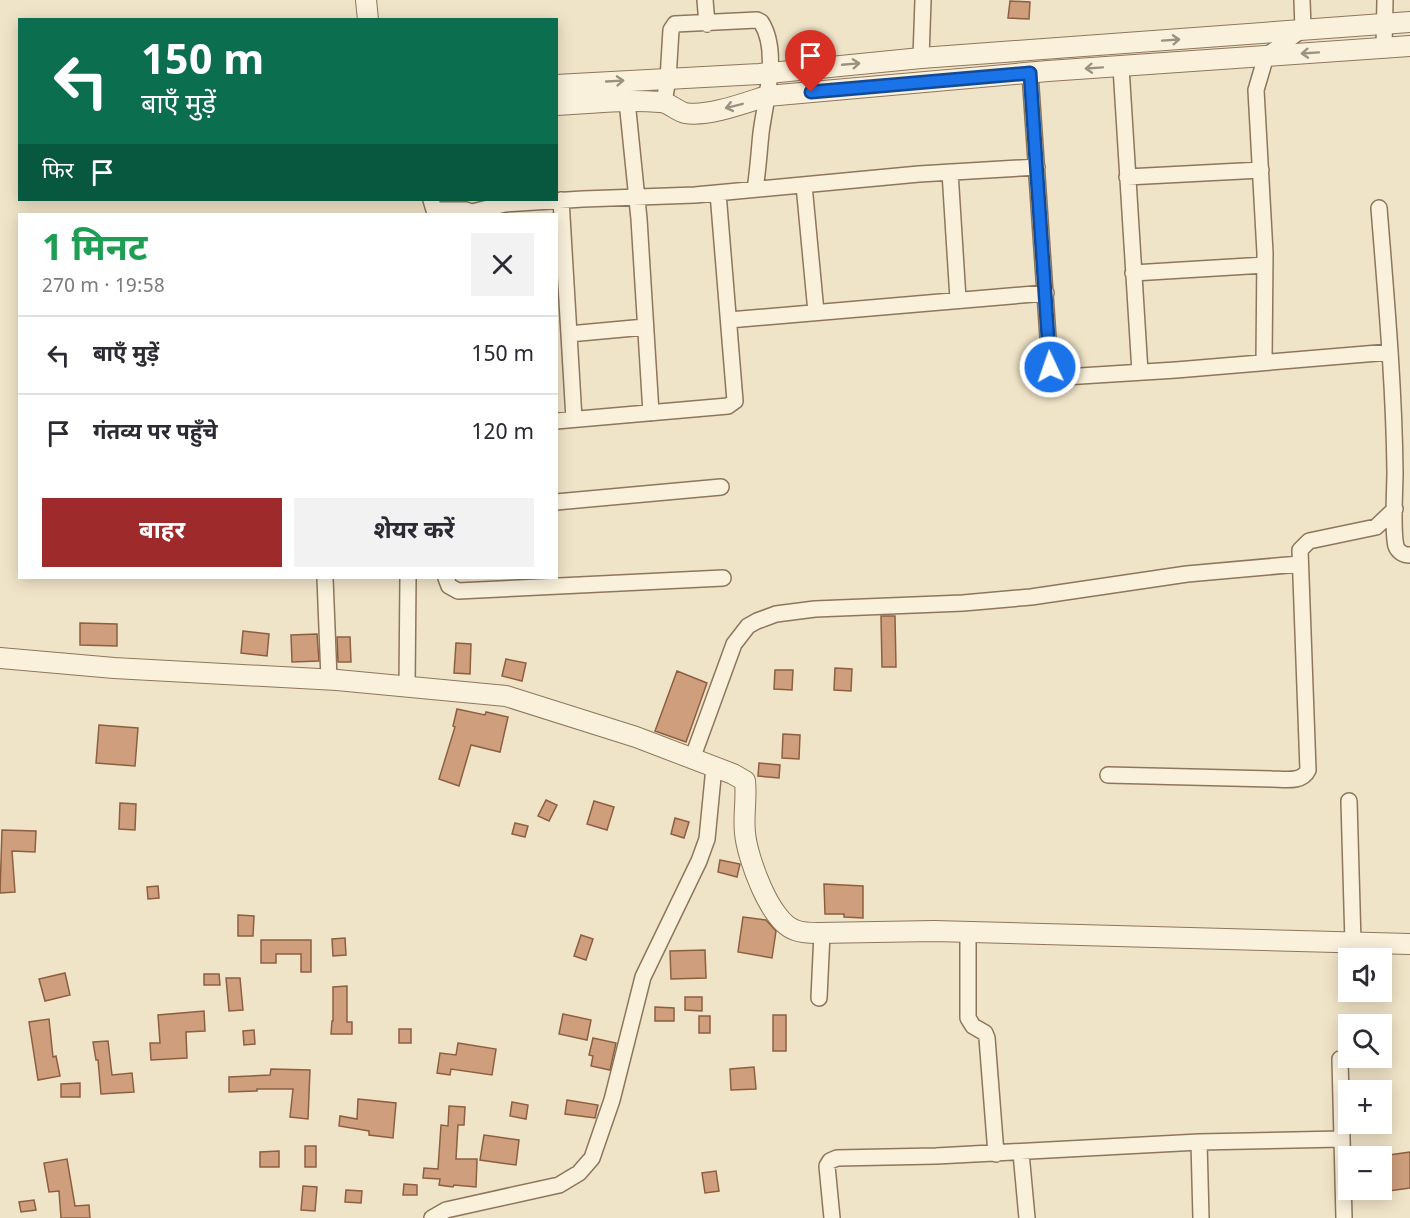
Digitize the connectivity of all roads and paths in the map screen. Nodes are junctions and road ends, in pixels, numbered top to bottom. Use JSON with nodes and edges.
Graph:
{"nodes":[{"id":1,"x":366,"y":0,"type":"edge"},
{"id":2,"x":705,"y":0,"type":"edge"},
{"id":3,"x":923,"y":0,"type":"edge"},
{"id":4,"x":1302,"y":0,"type":"edge"},
{"id":5,"x":1385,"y":0,"type":"edge"},
{"id":6,"x":368,"y":18,"type":"edge"},
{"id":7,"x":1410,"y":22,"type":"edge"},
{"id":8,"x":707,"y":24,"type":"junction"},
{"id":9,"x":1385,"y":24,"type":"junction"},
{"id":10,"x":1345,"y":27,"type":"junction"},
{"id":11,"x":1303,"y":29,"type":"junction"},
{"id":12,"x":1410,"y":46,"type":"edge"},
{"id":13,"x":1384,"y":48,"type":"junction"},
{"id":14,"x":1049,"y":49,"type":"junction"},
{"id":15,"x":1346,"y":51,"type":"junction"},
{"id":16,"x":1266,"y":56,"type":"junction"},
{"id":17,"x":921,"y":58,"type":"junction"},
{"id":18,"x":1121,"y":67,"type":"junction"},
{"id":19,"x":1039,"y":72,"type":"junction"},
{"id":20,"x":770,"y":73,"type":"junction"},
{"id":21,"x":668,"y":78,"type":"junction"},
{"id":22,"x":558,"y":86,"type":"edge"},
{"id":23,"x":767,"y":96,"type":"junction"},
{"id":24,"x":627,"y":101,"type":"junction"},
{"id":25,"x":664,"y":102,"type":"junction"},
{"id":26,"x":558,"y":105,"type":"edge"},
{"id":27,"x":1037,"y":167,"type":"junction"},
{"id":28,"x":1261,"y":170,"type":"junction"},
{"id":29,"x":950,"y":172,"type":"junction"},
{"id":30,"x":1127,"y":177,"type":"junction"},
{"id":31,"x":804,"y":185,"type":"junction"},
{"id":32,"x":755,"y":189,"type":"junction"},
{"id":33,"x":718,"y":193,"type":"junction"},
{"id":34,"x":636,"y":197,"type":"junction"},
{"id":35,"x":558,"y":200,"type":"edge"},
{"id":36,"x":561,"y":200,"type":"junction"},
{"id":37,"x":431,"y":201,"type":"edge"},
{"id":38,"x":547,"y":201,"type":"edge"},
{"id":39,"x":1379,"y":208,"type":"dead end"},
{"id":40,"x":473,"y":213,"type":"edge"},
{"id":41,"x":1265,"y":265,"type":"junction"},
{"id":42,"x":1133,"y":273,"type":"junction"},
{"id":43,"x":1046,"y":294,"type":"junction"},
{"id":44,"x":958,"y":299,"type":"junction"},
{"id":45,"x":816,"y":312,"type":"junction"},
{"id":46,"x":729,"y":320,"type":"junction"},
{"id":47,"x":645,"y":327,"type":"junction"},
{"id":48,"x":569,"y":334,"type":"junction"},
{"id":49,"x":1390,"y":352,"type":"junction"},
{"id":50,"x":1264,"y":362,"type":"junction"},
{"id":51,"x":1140,"y":372,"type":"junction"},
{"id":52,"x":651,"y":413,"type":"junction"},
{"id":53,"x":574,"y":419,"type":"junction"},
{"id":54,"x":558,"y":421,"type":"edge"},
{"id":55,"x":1402,"y":460,"type":"edge"},
{"id":56,"x":721,"y":487,"type":"dead end"},
{"id":57,"x":558,"y":502,"type":"edge"},
{"id":58,"x":1395,"y":509,"type":"junction"},
{"id":59,"x":1410,"y":555,"type":"edge"},
{"id":60,"x":1299,"y":564,"type":"junction"},
{"id":61,"x":723,"y":578,"type":"dead end"},
{"id":62,"x":325,"y":579,"type":"edge"},
{"id":63,"x":408,"y":579,"type":"edge"},
{"id":64,"x":446,"y":579,"type":"edge"},
{"id":65,"x":0,"y":658,"type":"edge"},
{"id":66,"x":329,"y":679,"type":"junction"},
{"id":67,"x":407,"y":686,"type":"junction"},
{"id":68,"x":692,"y":759,"type":"junction"},
{"id":69,"x":714,"y":767,"type":"junction"},
{"id":70,"x":1108,"y":775,"type":"dead end"},
{"id":71,"x":1349,"y":801,"type":"dead end"},
{"id":72,"x":968,"y":932,"type":"junction"},
{"id":73,"x":822,"y":933,"type":"junction"},
{"id":74,"x":1353,"y":943,"type":"junction"},
{"id":75,"x":1410,"y":944,"type":"edge"},
{"id":76,"x":819,"y":998,"type":"dead end"},
{"id":77,"x":1340,"y":1068,"type":"edge"},
{"id":78,"x":1341,"y":1139,"type":"junction"},
{"id":79,"x":1199,"y":1142,"type":"junction"},
{"id":80,"x":1021,"y":1153,"type":"junction"},
{"id":81,"x":996,"y":1154,"type":"junction"},
{"id":82,"x":432,"y":1218,"type":"edge"},
{"id":83,"x":832,"y":1218,"type":"edge"},
{"id":84,"x":1027,"y":1218,"type":"edge"},
{"id":85,"x":1201,"y":1218,"type":"edge"},
{"id":86,"x":1344,"y":1218,"type":"edge"}],
"edges":[{"from":1,"to":6,"type":"street"},
{"from":2,"to":8,"type":"street"},
{"from":3,"to":17,"type":"street"},
{"from":4,"to":11,"type":"street"},
{"from":5,"to":9,"type":"street"},
{"from":7,"to":9,"type":"street"},
{"from":8,"to":20,"type":"street"},
{"from":8,"to":21,"type":"street"},
{"from":9,"to":10,"type":"street"},
{"from":9,"to":13,"type":"street"},
{"from":10,"to":11,"type":"street"},
{"from":10,"to":15,"type":"street"},
{"from":14,"to":11,"type":"street","one_way":true},
{"from":11,"to":16,"type":"street"},
{"from":12,"to":13,"type":"street"},
{"from":13,"to":15,"type":"street"},
{"from":14,"to":17,"type":"street"},
{"from":14,"to":19,"type":"street"},
{"from":15,"to":16,"type":"street","one_way":true},
{"from":16,"to":18,"type":"street"},
{"from":16,"to":28,"type":"street"},
{"from":20,"to":17,"type":"street","one_way":true},
{"from":18,"to":19,"type":"street","one_way":true},
{"from":18,"to":30,"type":"street"},
{"from":19,"to":23,"type":"street"},
{"from":19,"to":27,"type":"street"},
{"from":20,"to":21,"type":"street"},
{"from":20,"to":23,"type":"street"},
{"from":22,"to":21,"type":"street","one_way":true},
{"from":21,"to":25,"type":"street"},
{"from":23,"to":25,"type":"street","one_way":true},
{"from":23,"to":32,"type":"street"},
{"from":24,"to":25,"type":"street"},
{"from":24,"to":26,"type":"street"},
{"from":24,"to":34,"type":"street"},
{"from":27,"to":29,"type":"street"},
{"from":27,"to":43,"type":"street"},
{"from":28,"to":30,"type":"street"},
{"from":28,"to":41,"type":"street"},
{"from":29,"to":31,"type":"street"},
{"from":29,"to":44,"type":"street"},
{"from":30,"to":42,"type":"street"},
{"from":31,"to":32,"type":"street"},
{"from":31,"to":45,"type":"street"},
{"from":32,"to":33,"type":"street"},
{"from":33,"to":34,"type":"street"},
{"from":33,"to":46,"type":"street"},
{"from":34,"to":36,"type":"street"},
{"from":34,"to":47,"type":"street"},
{"from":35,"to":36,"type":"street"},
{"from":36,"to":48,"type":"street"},
{"from":37,"to":40,"type":"street"},
{"from":38,"to":40,"type":"street"},
{"from":39,"to":49,"type":"street"},
{"from":41,"to":42,"type":"street"},
{"from":41,"to":50,"type":"street"},
{"from":42,"to":51,"type":"street"},
{"from":43,"to":44,"type":"street"},
{"from":43,"to":51,"type":"street"},
{"from":44,"to":45,"type":"street"},
{"from":45,"to":46,"type":"street"},
{"from":46,"to":52,"type":"street"},
{"from":47,"to":48,"type":"street"},
{"from":47,"to":52,"type":"street"},
{"from":48,"to":53,"type":"street"},
{"from":49,"to":50,"type":"street"},
{"from":49,"to":55,"type":"street"},
{"from":50,"to":51,"type":"street"},
{"from":52,"to":53,"type":"street"},
{"from":53,"to":54,"type":"street"},
{"from":55,"to":58,"type":"street"},
{"from":56,"to":57,"type":"street"},
{"from":58,"to":59,"type":"street"},
{"from":58,"to":60,"type":"street"},
{"from":60,"to":68,"type":"street"},
{"from":60,"to":70,"type":"street"},
{"from":61,"to":64,"type":"street"},
{"from":62,"to":66,"type":"street"},
{"from":63,"to":67,"type":"street"},
{"from":65,"to":66,"type":"street"},
{"from":66,"to":67,"type":"street"},
{"from":67,"to":68,"type":"street"},
{"from":68,"to":69,"type":"street"},
{"from":69,"to":73,"type":"street"},
{"from":69,"to":82,"type":"street"},
{"from":71,"to":74,"type":"street"},
{"from":72,"to":73,"type":"street"},
{"from":72,"to":74,"type":"street"},
{"from":72,"to":81,"type":"street"},
{"from":73,"to":76,"type":"street"},
{"from":74,"to":75,"type":"street"},
{"from":77,"to":78,"type":"street"},
{"from":78,"to":79,"type":"street"},
{"from":78,"to":86,"type":"street"},
{"from":79,"to":80,"type":"street"},
{"from":79,"to":85,"type":"street"},
{"from":80,"to":81,"type":"street"},
{"from":80,"to":84,"type":"street"},
{"from":81,"to":83,"type":"street"}]}
